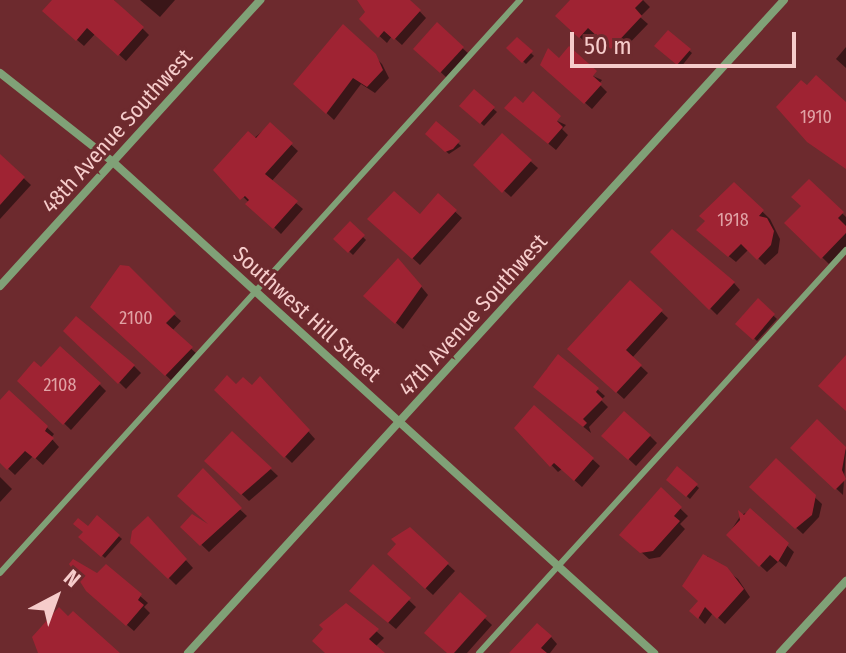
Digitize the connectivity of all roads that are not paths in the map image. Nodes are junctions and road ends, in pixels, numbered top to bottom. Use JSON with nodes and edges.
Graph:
{"nodes":[{"id":1,"x":260,"y":0,"type":"edge"},
{"id":2,"x":520,"y":0,"type":"edge"},
{"id":3,"x":784,"y":0,"type":"edge"},
{"id":4,"x":0,"y":73,"type":"edge"},
{"id":5,"x":113,"y":162,"type":"junction"},
{"id":6,"x":846,"y":250,"type":"edge"},
{"id":7,"x":0,"y":286,"type":"edge"},
{"id":8,"x":257,"y":293,"type":"junction"},
{"id":9,"x":399,"y":423,"type":"junction"},
{"id":10,"x":559,"y":565,"type":"junction"},
{"id":11,"x":0,"y":573,"type":"edge"},
{"id":12,"x":846,"y":581,"type":"edge"},
{"id":13,"x":188,"y":653,"type":"edge"},
{"id":14,"x":479,"y":653,"type":"edge"},
{"id":15,"x":654,"y":653,"type":"edge"},
{"id":16,"x":780,"y":653,"type":"edge"}],
"edges":[{"from":1,"to":5,"type":"street","name":"48th Avenue Southwest"},
{"from":2,"to":8,"type":"lane"},
{"from":3,"to":9,"type":"street","name":"47th Avenue Southwest"},
{"from":4,"to":5,"type":"street","name":"Southwest Hill Street"},
{"from":5,"to":7,"type":"street","name":"48th Avenue Southwest"},
{"from":5,"to":8,"type":"street","name":"Southwest Hill Street"},
{"from":6,"to":10,"type":"lane"},
{"from":8,"to":9,"type":"street","name":"Southwest Hill Street"},
{"from":8,"to":11,"type":"lane"},
{"from":9,"to":10,"type":"street","name":"Southwest Hill Street"},
{"from":9,"to":13,"type":"street","name":"47th Avenue Southwest"},
{"from":10,"to":14,"type":"lane"},
{"from":10,"to":15,"type":"street","name":"Southwest Hill Street"},
{"from":12,"to":16,"type":"street"}]}
